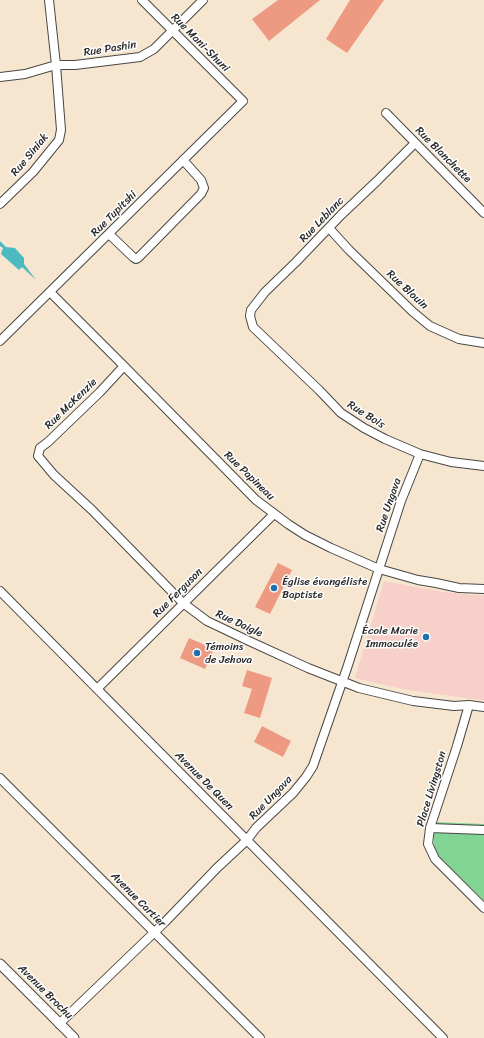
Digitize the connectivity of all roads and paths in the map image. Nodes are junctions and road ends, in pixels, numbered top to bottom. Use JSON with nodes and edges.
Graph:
{"nodes":[{"id":1,"x":49,"y":0,"type":"edge"},
{"id":2,"x":142,"y":0,"type":"edge"},
{"id":3,"x":202,"y":0,"type":"edge"},
{"id":4,"x":172,"y":30,"type":"junction"},
{"id":5,"x":56,"y":65,"type":"junction"},
{"id":6,"x":0,"y":77,"type":"edge"},
{"id":7,"x":243,"y":101,"type":"joint"},
{"id":8,"x":386,"y":112,"type":"dead end"},
{"id":9,"x":415,"y":143,"type":"junction"},
{"id":10,"x":183,"y":160,"type":"junction"},
{"id":11,"x":0,"y":204,"type":"edge"},
{"id":12,"x":484,"y":213,"type":"edge"},
{"id":13,"x":329,"y":228,"type":"junction"},
{"id":14,"x":109,"y":234,"type":"junction"},
{"id":15,"x":50,"y":292,"type":"junction"},
{"id":16,"x":250,"y":316,"type":"joint"},
{"id":17,"x":0,"y":342,"type":"edge"},
{"id":18,"x":484,"y":343,"type":"edge"},
{"id":19,"x":124,"y":366,"type":"junction"},
{"id":20,"x":420,"y":454,"type":"junction"},
{"id":21,"x":40,"y":458,"type":"joint"},
{"id":22,"x":484,"y":466,"type":"edge"},
{"id":23,"x":274,"y":514,"type":"junction"},
{"id":24,"x":379,"y":569,"type":"junction"},
{"id":25,"x":484,"y":589,"type":"edge"},
{"id":26,"x":0,"y":591,"type":"edge"},
{"id":27,"x":183,"y":603,"type":"junction"},
{"id":28,"x":343,"y":681,"type":"junction"},
{"id":29,"x":97,"y":688,"type":"junction"},
{"id":30,"x":469,"y":705,"type":"junction"},
{"id":31,"x":484,"y":707,"type":"edge"},
{"id":32,"x":0,"y":778,"type":"edge"},
{"id":33,"x":430,"y":828,"type":"junction"},
{"id":34,"x":484,"y":830,"type":"edge"},
{"id":35,"x":247,"y":840,"type":"junction"},
{"id":36,"x":484,"y":908,"type":"edge"},
{"id":37,"x":154,"y":931,"type":"junction"},
{"id":38,"x":0,"y":964,"type":"edge"},
{"id":39,"x":59,"y":1024,"type":"junction"},
{"id":40,"x":69,"y":1036,"type":"edge"},
{"id":41,"x":260,"y":1038,"type":"edge"},
{"id":42,"x":443,"y":1038,"type":"edge"}],
"edges":[{"from":1,"to":5,"type":"street","name":"Rue Siniak"},
{"from":2,"to":4,"type":"street","name":"Rue Mani-Shuni"},
{"from":3,"to":4,"type":"street","name":"Rue Pashin"},
{"from":4,"to":5,"type":"street","name":"Rue Pashin"},
{"from":4,"to":7,"type":"street","name":"Rue Mani-Shuni"},
{"from":5,"to":6,"type":"street","name":"Rue Pashin"},
{"from":5,"to":11,"type":"street","name":"Rue Siniak"},
{"from":7,"to":10,"type":"street","name":"Rue Tupitshi"},
{"from":8,"to":9,"type":"street","name":"Rue Blanchette"},
{"from":9,"to":12,"type":"street","name":"Rue Blanchette"},
{"from":9,"to":13,"type":"street","name":"Rue Leblanc"},
{"from":10,"to":14,"type":"street","name":"Rue Tupitshi"},
{"from":10,"to":14,"type":"street"},
{"from":13,"to":16,"type":"street","name":"Rue Leblanc"},
{"from":13,"to":18,"type":"street","name":"Rue Blouin"},
{"from":14,"to":15,"type":"street","name":"Rue Tupitshi"},
{"from":15,"to":17,"type":"street","name":"Rue Tupitshi"},
{"from":15,"to":19,"type":"street","name":"Rue Papineau"},
{"from":16,"to":20,"type":"street","name":"Rue Bois"},
{"from":19,"to":21,"type":"street","name":"Rue McKenzie"},
{"from":19,"to":23,"type":"street","name":"Rue Papineau"},
{"from":20,"to":22,"type":"street","name":"Rue Bois"},
{"from":20,"to":24,"type":"street","name":"Rue Ungava"},
{"from":21,"to":27,"type":"street","name":"Rue Daigle"},
{"from":23,"to":24,"type":"street","name":"Rue Papineau"},
{"from":23,"to":27,"type":"street","name":"Rue Ferguson"},
{"from":24,"to":25,"type":"street","name":"Rue Papineau"},
{"from":24,"to":28,"type":"street","name":"Rue Ungava"},
{"from":26,"to":29,"type":"street","name":"Avenue De Quen"},
{"from":27,"to":28,"type":"street","name":"Rue Daigle"},
{"from":27,"to":29,"type":"street","name":"Rue Ferguson"},
{"from":28,"to":30,"type":"street","name":"Rue Daigle"},
{"from":28,"to":35,"type":"street","name":"Rue Ungava"},
{"from":29,"to":35,"type":"street","name":"Avenue De Quen"},
{"from":30,"to":31,"type":"street","name":"Rue Daigle"},
{"from":30,"to":33,"type":"street","name":"Place Livingston"},
{"from":32,"to":37,"type":"street","name":"Avenue Cartier"},
{"from":33,"to":34,"type":"street"},
{"from":33,"to":36,"type":"street","name":"Place Livingston"},
{"from":35,"to":37,"type":"street","name":"Rue Ungava"},
{"from":35,"to":42,"type":"street","name":"Avenue De Quen"},
{"from":37,"to":39,"type":"street","name":"Rue Ungava"},
{"from":37,"to":41,"type":"street","name":"Avenue Cartier"},
{"from":38,"to":39,"type":"street","name":"Avenue Brochu"},
{"from":39,"to":40,"type":"street","name":"Avenue Brochu"}]}
